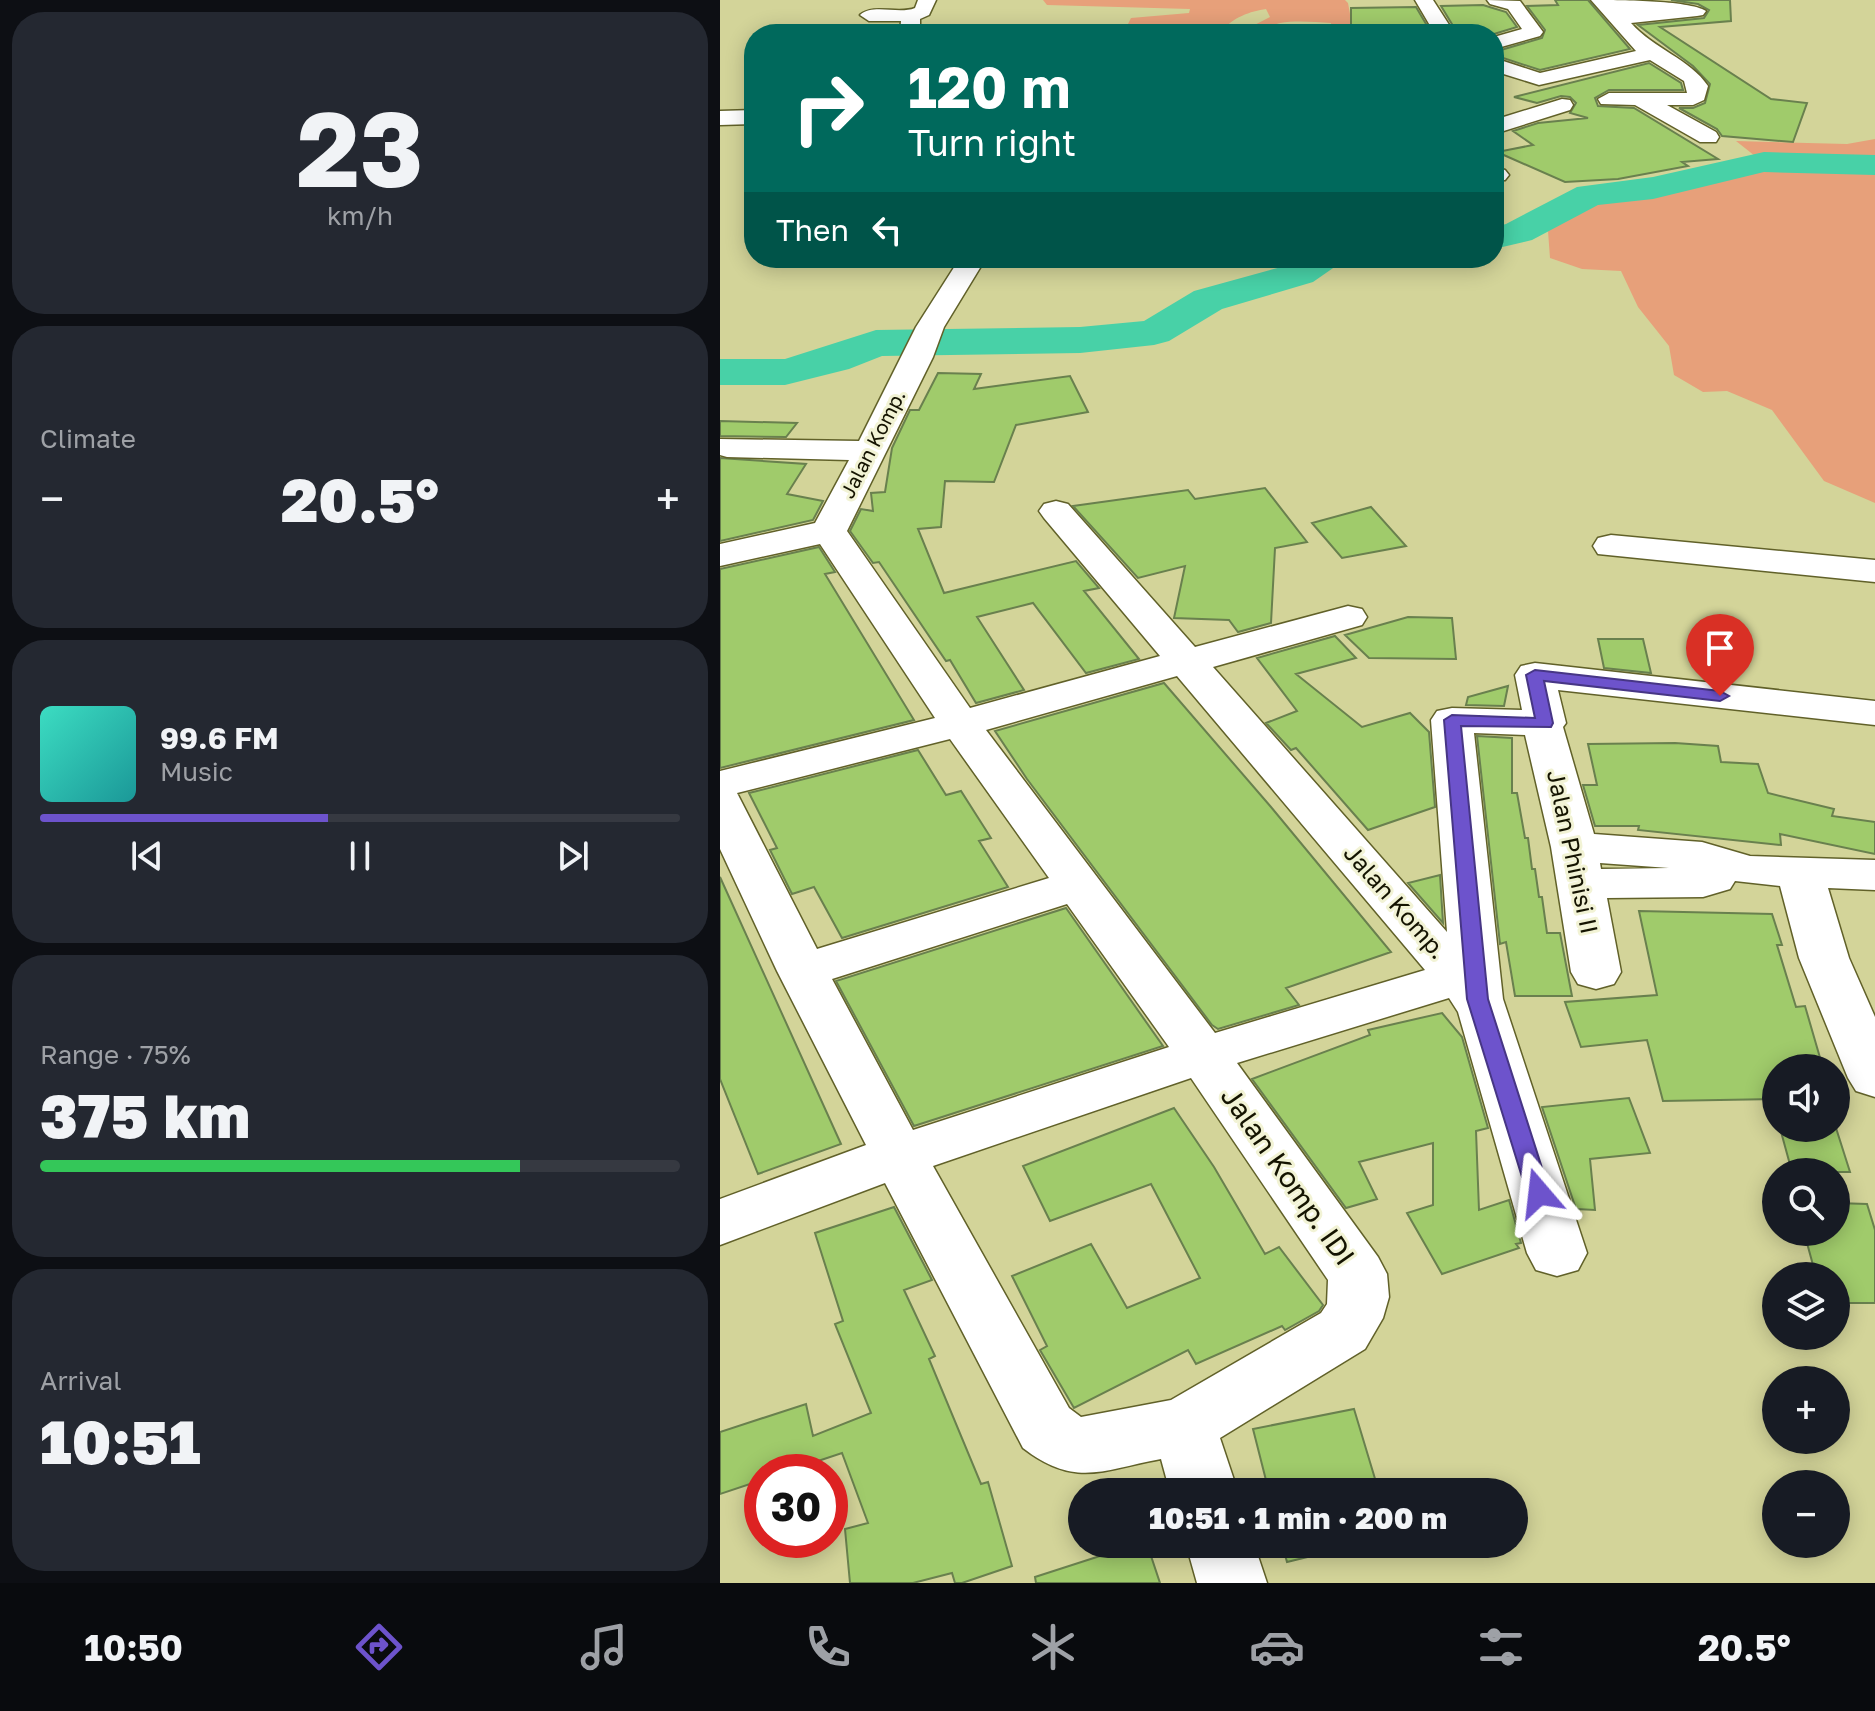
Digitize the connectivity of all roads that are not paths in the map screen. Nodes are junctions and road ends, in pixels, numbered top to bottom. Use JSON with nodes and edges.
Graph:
{"nodes":[{"id":1,"x":927,"y":0,"type":"edge"},
{"id":2,"x":1424,"y":0,"type":"edge"},
{"id":3,"x":1450,"y":0,"type":"edge"},
{"id":4,"x":1496,"y":0,"type":"edge"},
{"id":5,"x":1608,"y":9,"type":"edge"},
{"id":6,"x":869,"y":15,"type":"dead end"},
{"id":7,"x":906,"y":24,"type":"edge"},
{"id":8,"x":911,"y":24,"type":"edge"},
{"id":9,"x":1439,"y":24,"type":"edge"},
{"id":10,"x":1504,"y":40,"type":"edge"},
{"id":11,"x":1647,"y":49,"type":"junction"},
{"id":12,"x":1504,"y":68,"type":"edge"},
{"id":13,"x":1609,"y":99,"type":"dead end"},
{"id":14,"x":1641,"y":100,"type":"junction"},
{"id":15,"x":1562,"y":105,"type":"dead end"},
{"id":16,"x":744,"y":117,"type":"edge"},
{"id":17,"x":720,"y":118,"type":"edge"},
{"id":18,"x":1504,"y":124,"type":"edge"},
{"id":19,"x":1708,"y":137,"type":"dead end"},
{"id":20,"x":967,"y":268,"type":"edge"},
{"id":21,"x":727,"y":447,"type":"dead end"},
{"id":22,"x":870,"y":451,"type":"junction"},
{"id":23,"x":1056,"y":511,"type":"dead end"},
{"id":24,"x":829,"y":531,"type":"junction"},
{"id":25,"x":1611,"y":546,"type":"dead end"},
{"id":26,"x":720,"y":555,"type":"edge"},
{"id":27,"x":1875,"y":571,"type":"edge"},
{"id":28,"x":1348,"y":617,"type":"dead end"},
{"id":29,"x":1185,"y":661,"type":"junction"},
{"id":30,"x":1875,"y":713,"type":"edge"},
{"id":31,"x":960,"y":724,"type":"junction"},
{"id":32,"x":1546,"y":733,"type":"dead end"},
{"id":33,"x":720,"y":784,"type":"edge"},
{"id":34,"x":720,"y":801,"type":"edge"},
{"id":35,"x":1578,"y":866,"type":"junction"},
{"id":36,"x":1800,"y":872,"type":"junction"},
{"id":37,"x":1875,"y":875,"type":"edge"},
{"id":38,"x":1077,"y":885,"type":"junction"},
{"id":39,"x":802,"y":971,"type":"junction"},
{"id":40,"x":1596,"y":972,"type":"dead end"},
{"id":41,"x":1468,"y":988,"type":"junction"},
{"id":42,"x":1203,"y":1055,"type":"junction"},
{"id":43,"x":1875,"y":1078,"type":"edge"},
{"id":44,"x":897,"y":1156,"type":"junction"},
{"id":45,"x":720,"y":1222,"type":"edge"},
{"id":46,"x":1557,"y":1253,"type":"dead end"},
{"id":47,"x":1184,"y":1426,"type":"junction"},
{"id":48,"x":1200,"y":1478,"type":"edge"},
{"id":49,"x":1224,"y":1558,"type":"edge"},
{"id":50,"x":1232,"y":1583,"type":"edge"}],
"edges":[{"from":1,"to":8,"type":"street"},
{"from":2,"to":3,"type":"street"},
{"from":2,"to":9,"type":"street"},
{"from":4,"to":10,"type":"street"},
{"from":5,"to":11,"type":"street"},
{"from":6,"to":7,"type":"street"},
{"from":11,"to":12,"type":"street"},
{"from":11,"to":14,"type":"street"},
{"from":13,"to":14,"type":"street"},
{"from":14,"to":19,"type":"street"},
{"from":15,"to":18,"type":"street"},
{"from":16,"to":17,"type":"street"},
{"from":20,"to":22,"type":"street","name":"Jalan Komp."},
{"from":21,"to":22,"type":"street"},
{"from":22,"to":24,"type":"street","name":"Jalan Komp."},
{"from":23,"to":29,"type":"street","name":"Jalan Komp."},
{"from":24,"to":26,"type":"street"},
{"from":24,"to":31,"type":"street"},
{"from":25,"to":27,"type":"street"},
{"from":28,"to":29,"type":"street"},
{"from":29,"to":31,"type":"street"},
{"from":29,"to":41,"type":"street","name":"Jalan Komp."},
{"from":30,"to":41,"type":"street"},
{"from":31,"to":33,"type":"street"},
{"from":31,"to":38,"type":"street"},
{"from":32,"to":35,"type":"street","name":"Jalan Phinisi II"},
{"from":34,"to":39,"type":"street"},
{"from":35,"to":36,"type":"street"},
{"from":35,"to":40,"type":"street","name":"Jalan Phinisi II"},
{"from":36,"to":37,"type":"street"},
{"from":36,"to":43,"type":"street"},
{"from":38,"to":39,"type":"street"},
{"from":38,"to":42,"type":"street"},
{"from":39,"to":44,"type":"street"},
{"from":41,"to":42,"type":"street","name":"Jalan Komp."},
{"from":41,"to":46,"type":"street"},
{"from":42,"to":44,"type":"street","name":"Jalan Komp."},
{"from":42,"to":47,"type":"street","name":"Jalan Komp. IDI"},
{"from":44,"to":45,"type":"street","name":"Jalan Komp."},
{"from":44,"to":47,"type":"street"},
{"from":47,"to":48,"type":"street"},
{"from":49,"to":50,"type":"street"}]}
